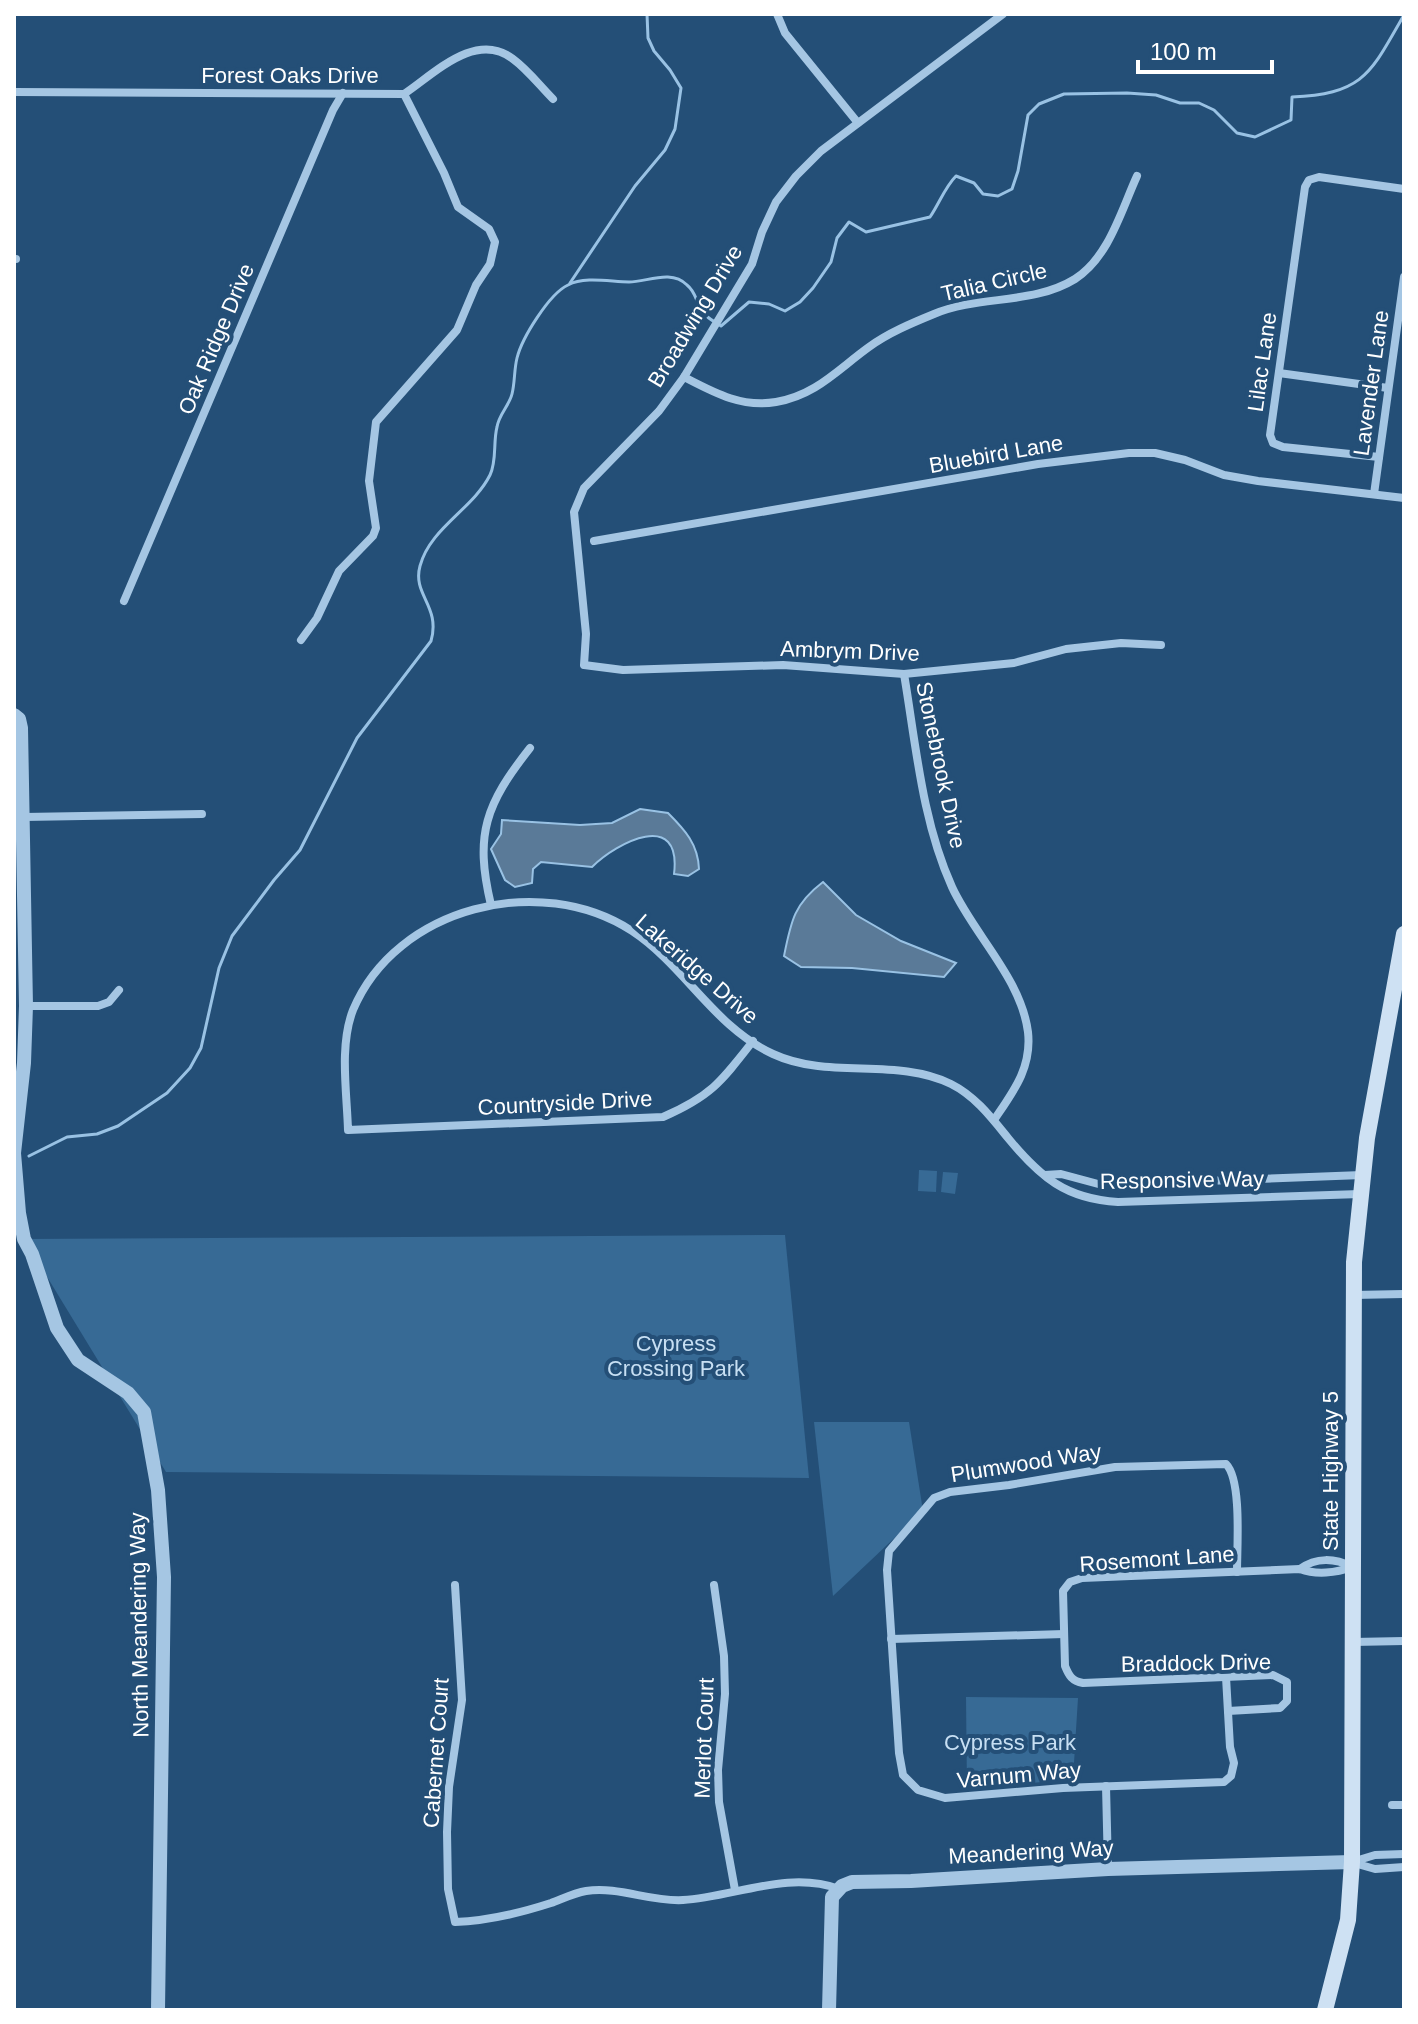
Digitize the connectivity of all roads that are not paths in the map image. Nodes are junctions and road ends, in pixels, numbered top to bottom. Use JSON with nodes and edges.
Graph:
{"nodes":[{"id":1,"x":777,"y":14,"type":"edge"},
{"id":2,"x":1003,"y":14,"type":"edge"},
{"id":3,"x":14,"y":92,"type":"edge"},
{"id":4,"x":343,"y":93,"type":"junction"},
{"id":5,"x":404,"y":94,"type":"junction"},
{"id":6,"x":553,"y":99,"type":"dead end"},
{"id":7,"x":858,"y":123,"type":"junction"},
{"id":8,"x":1137,"y":176,"type":"dead end"},
{"id":9,"x":1404,"y":189,"type":"edge"},
{"id":10,"x":1404,"y":277,"type":"edge"},
{"id":11,"x":1401,"y":326,"type":"edge"},
{"id":12,"x":1279,"y":373,"type":"junction"},
{"id":13,"x":684,"y":377,"type":"junction"},
{"id":14,"x":1388,"y":388,"type":"junction"},
{"id":15,"x":1379,"y":457,"type":"junction"},
{"id":16,"x":1374,"y":494,"type":"junction"},
{"id":17,"x":1404,"y":498,"type":"edge"},
{"id":18,"x":594,"y":541,"type":"dead end"},
{"id":19,"x":124,"y":601,"type":"dead end"},
{"id":20,"x":301,"y":640,"type":"dead end"},
{"id":21,"x":1161,"y":645,"type":"dead end"},
{"id":22,"x":584,"y":665,"type":"joint"},
{"id":23,"x":904,"y":674,"type":"junction"},
{"id":24,"x":14,"y":715,"type":"edge"},
{"id":25,"x":530,"y":748,"type":"dead end"},
{"id":26,"x":202,"y":814,"type":"dead end"},
{"id":27,"x":24,"y":817,"type":"junction"},
{"id":28,"x":491,"y":905,"type":"junction"},
{"id":29,"x":1404,"y":934,"type":"edge"},
{"id":30,"x":119,"y":990,"type":"dead end"},
{"id":31,"x":1397,"y":1001,"type":"edge"},
{"id":32,"x":26,"y":1006,"type":"junction"},
{"id":33,"x":753,"y":1041,"type":"junction"},
{"id":34,"x":994,"y":1120,"type":"junction"},
{"id":35,"x":348,"y":1130,"type":"joint"},
{"id":36,"x":1044,"y":1175,"type":"junction"},
{"id":37,"x":1362,"y":1175,"type":"junction"},
{"id":38,"x":1360,"y":1194,"type":"junction"},
{"id":39,"x":1404,"y":1294,"type":"edge"},
{"id":40,"x":1352,"y":1295,"type":"junction"},
{"id":41,"x":1352,"y":1567,"type":"junction"},
{"id":42,"x":1237,"y":1572,"type":"junction"},
{"id":43,"x":455,"y":1585,"type":"dead end"},
{"id":44,"x":714,"y":1585,"type":"dead end"},
{"id":45,"x":1064,"y":1634,"type":"junction"},
{"id":46,"x":891,"y":1639,"type":"junction"},
{"id":47,"x":1404,"y":1641,"type":"edge"},
{"id":48,"x":1352,"y":1642,"type":"junction"},
{"id":49,"x":1226,"y":1677,"type":"junction"},
{"id":50,"x":1228,"y":1711,"type":"junction"},
{"id":51,"x":1106,"y":1786,"type":"junction"},
{"id":52,"x":1392,"y":1805,"type":"dead end"},
{"id":53,"x":1404,"y":1805,"type":"edge"},
{"id":54,"x":1404,"y":1854,"type":"edge"},
{"id":55,"x":1352,"y":1862,"type":"junction"},
{"id":56,"x":1404,"y":1867,"type":"edge"},
{"id":57,"x":1108,"y":1869,"type":"junction"},
{"id":58,"x":839,"y":1889,"type":"junction"},
{"id":59,"x":735,"y":1890,"type":"junction"},
{"id":60,"x":158,"y":2010,"type":"edge"},
{"id":61,"x":829,"y":2010,"type":"edge"},
{"id":62,"x":1325,"y":2010,"type":"edge"}],
"edges":[{"from":1,"to":7,"type":"street"},
{"from":2,"to":7,"type":"street","name":"Broadwing Drive"},
{"from":3,"to":4,"type":"street","name":"Forest Oaks Drive"},
{"from":4,"to":5,"type":"street","name":"Forest Oaks Drive"},
{"from":4,"to":19,"type":"street","name":"Oak Ridge Drive"},
{"from":5,"to":6,"type":"street"},
{"from":5,"to":20,"type":"street","name":"Forest Oaks Drive"},
{"from":7,"to":13,"type":"street","name":"Broadwing Drive"},
{"from":8,"to":13,"type":"street","name":"Talia Circle"},
{"from":9,"to":12,"type":"street","name":"Lilac Lane"},
{"from":10,"to":11,"type":"street","name":"Lavender Lane"},
{"from":11,"to":14,"type":"street","name":"Lavender Lane"},
{"from":12,"to":14,"type":"street"},
{"from":12,"to":15,"type":"street","name":"Lilac Lane"},
{"from":13,"to":22,"type":"street","name":"Broadwing Drive"},
{"from":14,"to":15,"type":"street","name":"Lavender Lane"},
{"from":15,"to":16,"type":"street","name":"Lavender Lane"},
{"from":16,"to":17,"type":"street","name":"Bluebird Lane"},
{"from":16,"to":18,"type":"street","name":"Bluebird Lane"},
{"from":21,"to":23,"type":"street","name":"Ambrym Drive"},
{"from":22,"to":23,"type":"street","name":"Ambrym Drive"},
{"from":23,"to":34,"type":"street","name":"Stonebrook Drive"},
{"from":24,"to":27,"type":"street","name":"North Meandering Way"},
{"from":25,"to":28,"type":"street"},
{"from":26,"to":27,"type":"street"},
{"from":27,"to":32,"type":"street","name":"North Meandering Way"},
{"from":28,"to":33,"type":"street","name":"Lakeridge Drive"},
{"from":28,"to":35,"type":"street","name":"Lakeridge Drive"},
{"from":29,"to":31,"type":"main road","name":"State Highway 5"},
{"from":30,"to":32,"type":"street"},
{"from":31,"to":37,"type":"main road","name":"State Highway 5"},
{"from":32,"to":60,"type":"street","name":"North Meandering Way"},
{"from":33,"to":34,"type":"street","name":"Lakeridge Drive"},
{"from":33,"to":35,"type":"street","name":"Countryside Drive"},
{"from":34,"to":36,"type":"street","name":"Lakeridge Drive"},
{"from":36,"to":37,"type":"street","name":"Responsive Way"},
{"from":36,"to":38,"type":"street","name":"Responsive Way"},
{"from":37,"to":38,"type":"main road","name":"State Highway 5"},
{"from":38,"to":40,"type":"main road","name":"State Highway 5"},
{"from":39,"to":40,"type":"street"},
{"from":40,"to":41,"type":"main road","name":"State Highway 5"},
{"from":41,"to":42,"type":"street","name":"Rosemont Lane"},
{"from":41,"to":48,"type":"main road","name":"State Highway 5"},
{"from":42,"to":45,"type":"street","name":"Rosemont Lane"},
{"from":42,"to":46,"type":"street","name":"Plumwood Way"},
{"from":43,"to":59,"type":"street","name":"Cabernet Court"},
{"from":44,"to":59,"type":"street","name":"Merlot Court"},
{"from":45,"to":46,"type":"street"},
{"from":45,"to":49,"type":"street","name":"Braddock Drive"},
{"from":46,"to":51,"type":"street","name":"Varnum Way"},
{"from":47,"to":48,"type":"street"},
{"from":48,"to":55,"type":"main road","name":"State Highway 5"},
{"from":49,"to":50,"type":"street"},
{"from":49,"to":50,"type":"street","name":"Braddock Drive"},
{"from":50,"to":51,"type":"street","name":"Varnum Way"},
{"from":51,"to":57,"type":"street"},
{"from":52,"to":53,"type":"street"},
{"from":54,"to":55,"type":"street"},
{"from":55,"to":56,"type":"street"},
{"from":55,"to":57,"type":"street","name":"Meandering Way"},
{"from":55,"to":62,"type":"main road","name":"State Highway 5"},
{"from":57,"to":58,"type":"street","name":"Meandering Way"},
{"from":58,"to":59,"type":"street"},
{"from":58,"to":61,"type":"street"}]}
